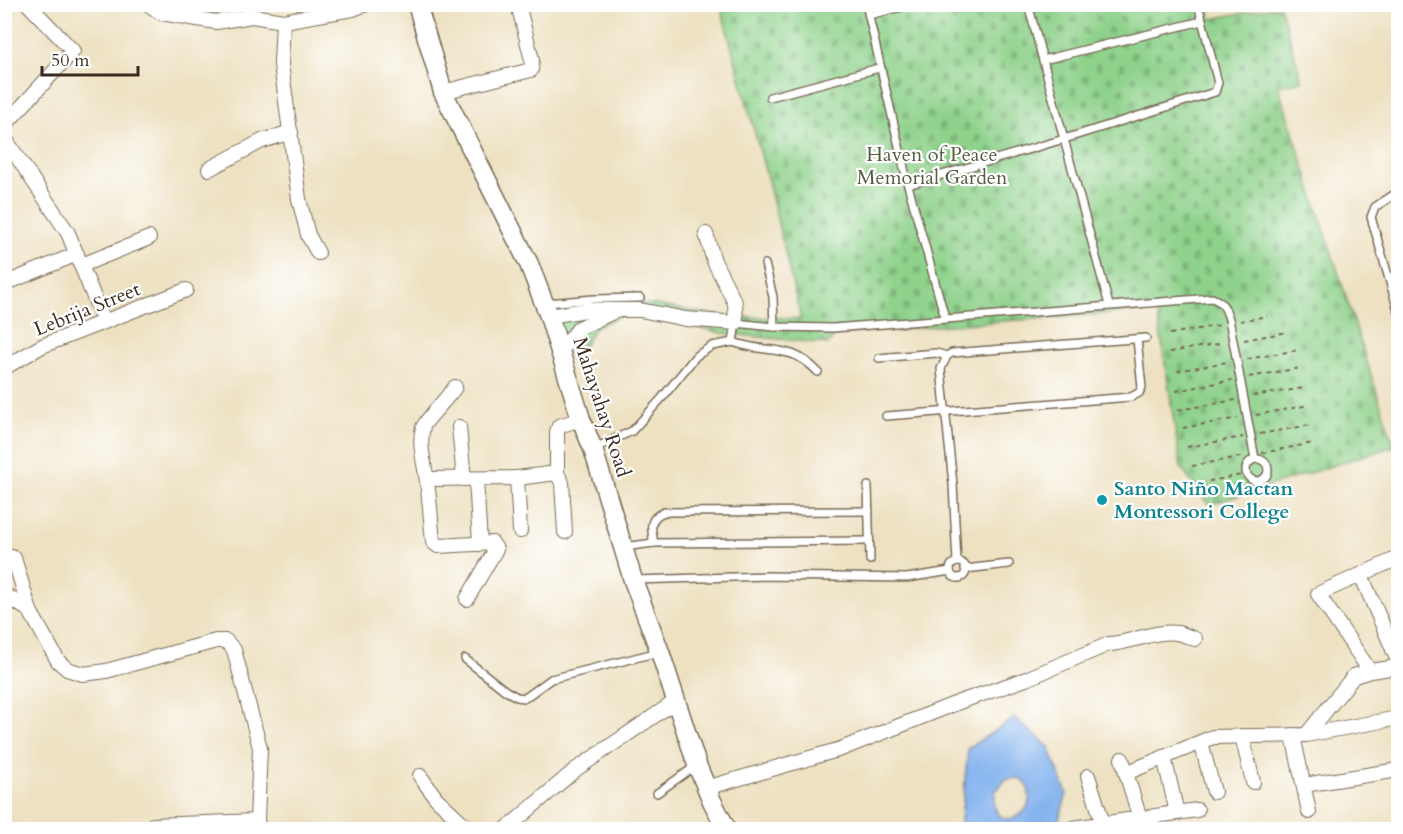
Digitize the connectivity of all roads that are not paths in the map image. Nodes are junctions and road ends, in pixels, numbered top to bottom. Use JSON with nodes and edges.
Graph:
{"nodes":[{"id":1,"x":28,"y":4,"type":"edge"},
{"id":2,"x":148,"y":4,"type":"edge"},
{"id":3,"x":366,"y":4,"type":"edge"},
{"id":4,"x":417,"y":4,"type":"edge"},
{"id":5,"x":518,"y":4,"type":"edge"},
{"id":6,"x":866,"y":4,"type":"edge"},
{"id":7,"x":914,"y":4,"type":"edge"},
{"id":8,"x":1028,"y":4,"type":"edge"},
{"id":9,"x":1198,"y":4,"type":"edge"},
{"id":10,"x":869,"y":15,"type":"junction"},
{"id":11,"x":283,"y":21,"type":"junction"},
{"id":12,"x":1202,"y":21,"type":"junction"},
{"id":13,"x":1043,"y":60,"type":"junction"},
{"id":14,"x":879,"y":68,"type":"junction"},
{"id":15,"x":443,"y":92,"type":"junction"},
{"id":16,"x":770,"y":97,"type":"dead end"},
{"id":17,"x":4,"y":126,"type":"edge"},
{"id":18,"x":291,"y":132,"type":"junction"},
{"id":19,"x":4,"y":137,"type":"edge"},
{"id":20,"x":1064,"y":139,"type":"junction"},
{"id":21,"x":209,"y":169,"type":"dead end"},
{"id":22,"x":908,"y":185,"type":"junction"},
{"id":23,"x":1398,"y":192,"type":"edge"},
{"id":24,"x":706,"y":234,"type":"dead end"},
{"id":25,"x":149,"y":238,"type":"dead end"},
{"id":26,"x":318,"y":253,"type":"dead end"},
{"id":27,"x":80,"y":260,"type":"junction"},
{"id":28,"x":765,"y":264,"type":"dead end"},
{"id":29,"x":4,"y":284,"type":"edge"},
{"id":30,"x":186,"y":290,"type":"dead end"},
{"id":31,"x":640,"y":298,"type":"dead end"},
{"id":32,"x":1109,"y":305,"type":"junction"},
{"id":33,"x":546,"y":310,"type":"junction"},
{"id":34,"x":1398,"y":310,"type":"edge"},
{"id":35,"x":616,"y":311,"type":"junction"},
{"id":36,"x":945,"y":318,"type":"junction"},
{"id":37,"x":105,"y":322,"type":"junction"},
{"id":38,"x":736,"y":323,"type":"junction"},
{"id":39,"x":774,"y":327,"type":"junction"},
{"id":40,"x":1146,"y":338,"type":"dead end"},
{"id":41,"x":1137,"y":339,"type":"junction"},
{"id":42,"x":733,"y":342,"type":"junction"},
{"id":43,"x":560,"y":352,"type":"junction"},
{"id":44,"x":947,"y":356,"type":"junction"},
{"id":45,"x":879,"y":357,"type":"dead end"},
{"id":46,"x":4,"y":368,"type":"edge"},
{"id":47,"x":818,"y":372,"type":"dead end"},
{"id":48,"x":455,"y":387,"type":"dead end"},
{"id":49,"x":946,"y":412,"type":"junction"},
{"id":50,"x":886,"y":416,"type":"dead end"},
{"id":51,"x":581,"y":419,"type":"junction"},
{"id":52,"x":459,"y":427,"type":"dead end"},
{"id":53,"x":593,"y":449,"type":"junction"},
{"id":54,"x":1255,"y":459,"type":"junction"},
{"id":55,"x":558,"y":473,"type":"junction"},
{"id":56,"x":518,"y":478,"type":"junction"},
{"id":57,"x":427,"y":479,"type":"junction"},
{"id":58,"x":470,"y":479,"type":"junction"},
{"id":59,"x":868,"y":486,"type":"dead end"},
{"id":60,"x":869,"y":511,"type":"junction"},
{"id":61,"x":520,"y":531,"type":"dead end"},
{"id":62,"x":566,"y":532,"type":"dead end"},
{"id":63,"x":869,"y":541,"type":"junction"},
{"id":64,"x":654,"y":543,"type":"junction"},
{"id":65,"x":480,"y":544,"type":"junction"},
{"id":66,"x":622,"y":547,"type":"junction"},
{"id":67,"x":4,"y":555,"type":"edge"},
{"id":68,"x":1398,"y":558,"type":"edge"},
{"id":69,"x":870,"y":560,"type":"dead end"},
{"id":70,"x":957,"y":562,"type":"junction"},
{"id":71,"x":1009,"y":564,"type":"dead end"},
{"id":72,"x":965,"y":569,"type":"junction"},
{"id":73,"x":950,"y":571,"type":"junction"},
{"id":74,"x":1361,"y":575,"type":"junction"},
{"id":75,"x":633,"y":580,"type":"junction"},
{"id":76,"x":4,"y":594,"type":"edge"},
{"id":77,"x":467,"y":599,"type":"dead end"},
{"id":78,"x":30,"y":611,"type":"junction"},
{"id":79,"x":1196,"y":639,"type":"dead end"},
{"id":80,"x":660,"y":652,"type":"junction"},
{"id":81,"x":465,"y":659,"type":"dead end"},
{"id":82,"x":1398,"y":661,"type":"edge"},
{"id":83,"x":1398,"y":667,"type":"edge"},
{"id":84,"x":1370,"y":671,"type":"junction"},
{"id":85,"x":676,"y":701,"type":"junction"},
{"id":86,"x":1398,"y":718,"type":"edge"},
{"id":87,"x":1299,"y":735,"type":"junction"},
{"id":88,"x":1242,"y":736,"type":"junction"},
{"id":89,"x":1201,"y":742,"type":"junction"},
{"id":90,"x":1164,"y":757,"type":"junction"},
{"id":91,"x":1122,"y":759,"type":"dead end"},
{"id":92,"x":697,"y":765,"type":"junction"},
{"id":93,"x":1398,"y":770,"type":"edge"},
{"id":94,"x":1126,"y":773,"type":"junction"},
{"id":95,"x":420,"y":776,"type":"dead end"},
{"id":96,"x":1088,"y":776,"type":"dead end"},
{"id":97,"x":1253,"y":782,"type":"dead end"},
{"id":98,"x":1304,"y":785,"type":"junction"},
{"id":99,"x":706,"y":788,"type":"junction"},
{"id":100,"x":1214,"y":792,"type":"dead end"},
{"id":101,"x":657,"y":793,"type":"dead end"},
{"id":102,"x":1197,"y":810,"type":"dead end"},
{"id":103,"x":1309,"y":812,"type":"dead end"},
{"id":104,"x":1177,"y":813,"type":"junction"},
{"id":105,"x":1140,"y":819,"type":"junction"},
{"id":106,"x":1103,"y":824,"type":"junction"},
{"id":107,"x":153,"y":825,"type":"dead end"},
{"id":108,"x":258,"y":825,"type":"edge"},
{"id":109,"x":1073,"y":828,"type":"edge"},
{"id":110,"x":470,"y":830,"type":"edge"},
{"id":111,"x":505,"y":830,"type":"edge"},
{"id":112,"x":728,"y":830,"type":"edge"}],
"edges":[{"from":1,"to":17,"type":"street"},
{"from":2,"to":11,"type":"street"},
{"from":3,"to":11,"type":"street"},
{"from":4,"to":15,"type":"street","name":"Mahayahay Road"},
{"from":5,"to":15,"type":"street"},
{"from":6,"to":10,"type":"lane"},
{"from":7,"to":10,"type":"lane"},
{"from":8,"to":13,"type":"lane"},
{"from":9,"to":12,"type":"lane"},
{"from":10,"to":14,"type":"lane"},
{"from":11,"to":18,"type":"street"},
{"from":12,"to":13,"type":"lane"},
{"from":12,"to":20,"type":"lane"},
{"from":13,"to":20,"type":"lane"},
{"from":14,"to":16,"type":"lane"},
{"from":14,"to":22,"type":"lane"},
{"from":15,"to":33,"type":"street","name":"Mahayahay Road"},
{"from":18,"to":21,"type":"street"},
{"from":18,"to":26,"type":"street"},
{"from":19,"to":27,"type":"street"},
{"from":20,"to":22,"type":"lane"},
{"from":20,"to":32,"type":"lane"},
{"from":22,"to":36,"type":"lane"},
{"from":23,"to":34,"type":"lane"},
{"from":24,"to":38,"type":"street"},
{"from":25,"to":27,"type":"street"},
{"from":27,"to":29,"type":"street"},
{"from":27,"to":37,"type":"street"},
{"from":28,"to":39,"type":"lane"},
{"from":30,"to":37,"type":"street","name":"Lebrija Street"},
{"from":31,"to":33,"type":"lane"},
{"from":32,"to":36,"type":"lane"},
{"from":32,"to":54,"type":"lane"},
{"from":33,"to":35,"type":"street"},
{"from":33,"to":43,"type":"street","name":"Mahayahay Road"},
{"from":35,"to":38,"type":"street"},
{"from":35,"to":43,"type":"street"},
{"from":36,"to":39,"type":"lane"},
{"from":37,"to":46,"type":"street","name":"Lebrija Street"},
{"from":38,"to":39,"type":"lane"},
{"from":38,"to":42,"type":"lane"},
{"from":40,"to":41,"type":"lane"},
{"from":41,"to":44,"type":"lane"},
{"from":41,"to":49,"type":"lane"},
{"from":42,"to":47,"type":"lane"},
{"from":42,"to":53,"type":"lane"},
{"from":43,"to":51,"type":"street","name":"Mahayahay Road"},
{"from":44,"to":45,"type":"lane"},
{"from":44,"to":49,"type":"lane"},
{"from":48,"to":57,"type":"street"},
{"from":49,"to":50,"type":"lane"},
{"from":49,"to":70,"type":"lane"},
{"from":51,"to":53,"type":"street","name":"Mahayahay Road"},
{"from":51,"to":55,"type":"street"},
{"from":52,"to":58,"type":"street"},
{"from":53,"to":66,"type":"street","name":"Mahayahay Road"},
{"from":54,"to":54,"type":"lane"},
{"from":55,"to":56,"type":"street"},
{"from":55,"to":62,"type":"street"},
{"from":56,"to":58,"type":"street"},
{"from":56,"to":61,"type":"street"},
{"from":57,"to":58,"type":"street"},
{"from":57,"to":65,"type":"street"},
{"from":58,"to":65,"type":"street"},
{"from":59,"to":60,"type":"lane"},
{"from":60,"to":63,"type":"lane"},
{"from":60,"to":64,"type":"lane"},
{"from":63,"to":64,"type":"lane"},
{"from":63,"to":69,"type":"lane"},
{"from":64,"to":66,"type":"lane"},
{"from":65,"to":77,"type":"street"},
{"from":66,"to":75,"type":"street","name":"Mahayahay Road"},
{"from":67,"to":78,"type":"street"},
{"from":68,"to":74,"type":"street"},
{"from":70,"to":72,"type":"lane"},
{"from":70,"to":73,"type":"lane"},
{"from":71,"to":72,"type":"lane"},
{"from":72,"to":73,"type":"lane"},
{"from":73,"to":75,"type":"lane"},
{"from":74,"to":82,"type":"street"},
{"from":74,"to":84,"type":"street"},
{"from":75,"to":80,"type":"street","name":"Mahayahay Road"},
{"from":76,"to":78,"type":"street"},
{"from":78,"to":108,"type":"street"},
{"from":79,"to":99,"type":"street"},
{"from":80,"to":81,"type":"lane"},
{"from":80,"to":85,"type":"street","name":"Mahayahay Road"},
{"from":83,"to":84,"type":"street"},
{"from":84,"to":87,"type":"street"},
{"from":85,"to":92,"type":"street","name":"Mahayahay Road"},
{"from":85,"to":111,"type":"street"},
{"from":86,"to":87,"type":"street"},
{"from":87,"to":88,"type":"street"},
{"from":87,"to":98,"type":"street"},
{"from":88,"to":89,"type":"street"},
{"from":88,"to":97,"type":"street"},
{"from":89,"to":90,"type":"street"},
{"from":89,"to":100,"type":"street"},
{"from":90,"to":94,"type":"street"},
{"from":90,"to":104,"type":"street"},
{"from":91,"to":94,"type":"street"},
{"from":92,"to":99,"type":"street","name":"Mahayahay Road"},
{"from":92,"to":101,"type":"lane"},
{"from":93,"to":98,"type":"street"},
{"from":94,"to":105,"type":"street"},
{"from":95,"to":110,"type":"street"},
{"from":96,"to":106,"type":"street"},
{"from":98,"to":103,"type":"street"},
{"from":99,"to":112,"type":"street","name":"Mahayahay Road"},
{"from":102,"to":104,"type":"street"},
{"from":104,"to":105,"type":"street"},
{"from":105,"to":106,"type":"street"},
{"from":106,"to":109,"type":"street"},
{"from":107,"to":108,"type":"street"}]}
